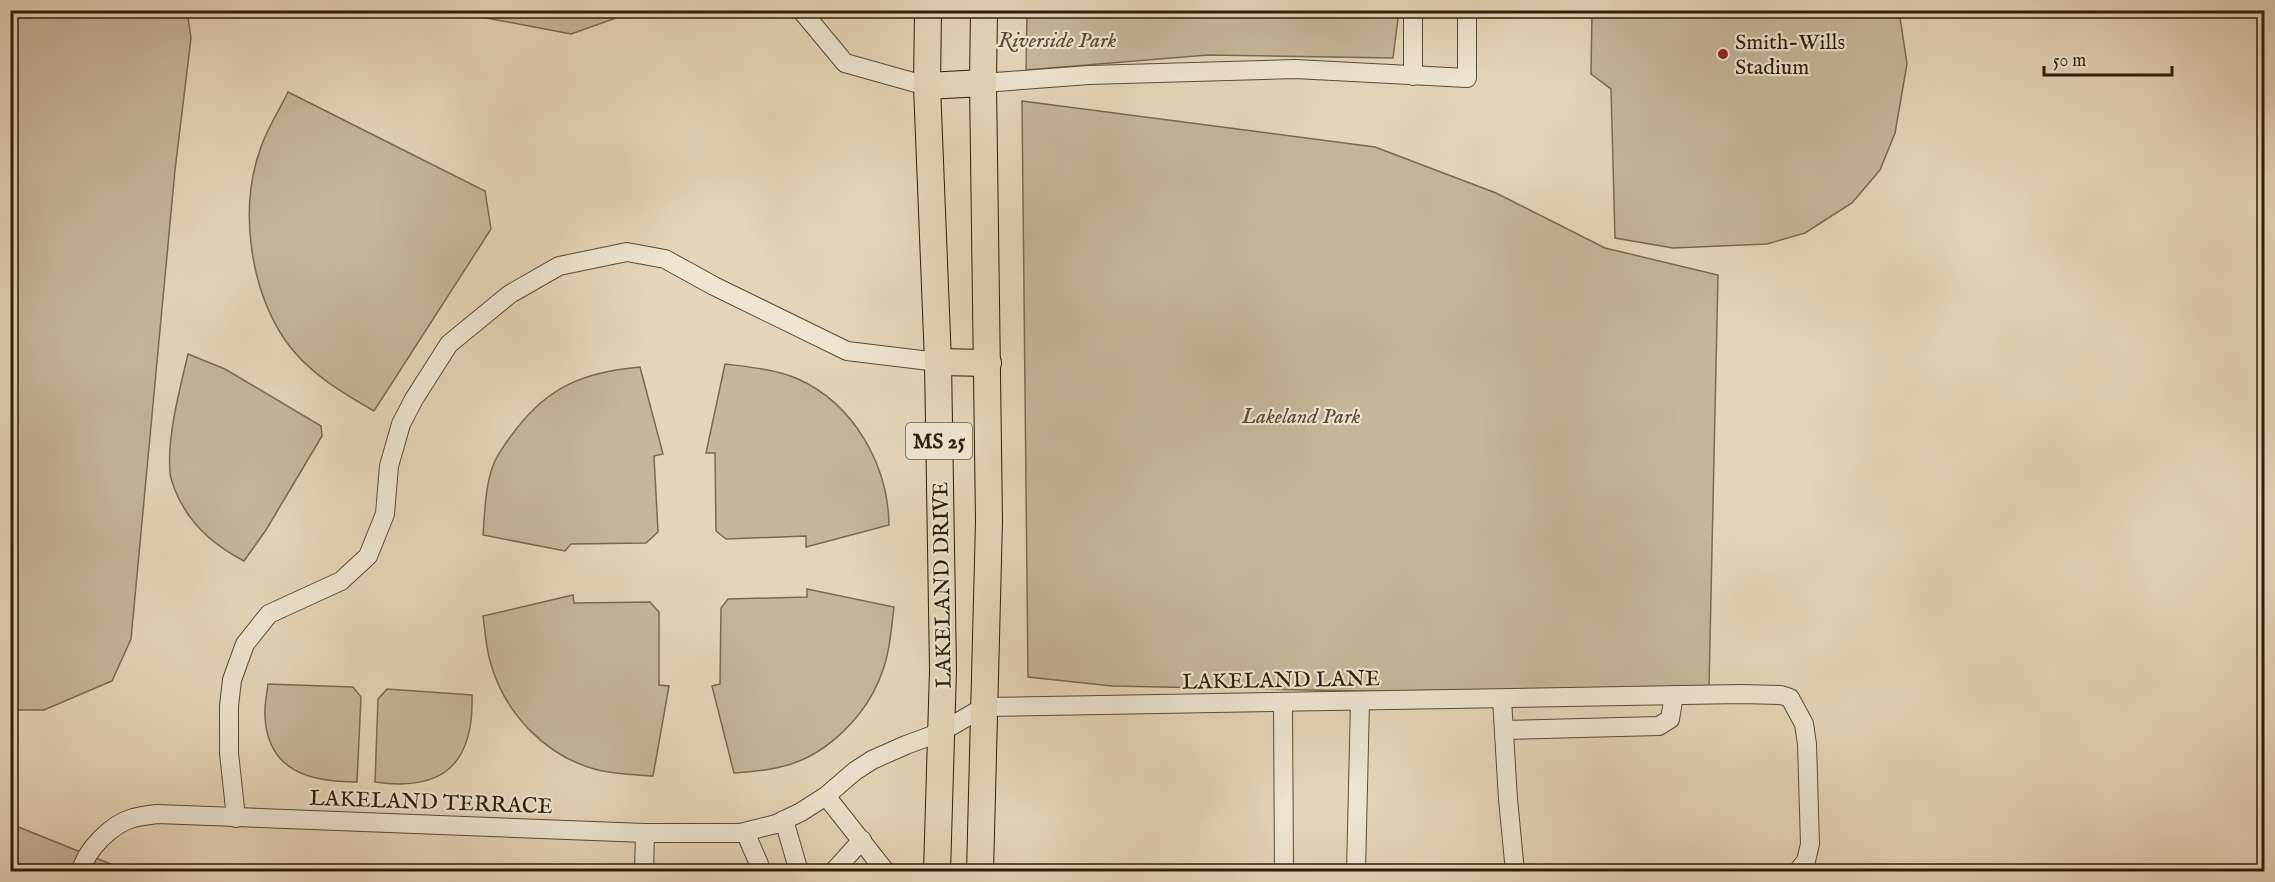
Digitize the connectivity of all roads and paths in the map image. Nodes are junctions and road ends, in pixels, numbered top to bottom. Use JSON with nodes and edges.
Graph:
{"nodes":[{"id":1,"x":801,"y":10,"type":"edge"},
{"id":2,"x":928,"y":10,"type":"edge"},
{"id":3,"x":984,"y":10,"type":"edge"},
{"id":4,"x":1413,"y":10,"type":"edge"},
{"id":5,"x":1467,"y":10,"type":"edge"},
{"id":6,"x":1413,"y":76,"type":"junction"},
{"id":7,"x":983,"y":83,"type":"junction"},
{"id":8,"x":927,"y":86,"type":"junction"},
{"id":9,"x":938,"y":362,"type":"junction"},
{"id":10,"x":988,"y":363,"type":"junction"},
{"id":11,"x":1674,"y":695,"type":"junction"},
{"id":12,"x":1503,"y":699,"type":"junction"},
{"id":13,"x":1360,"y":701,"type":"junction"},
{"id":14,"x":1284,"y":702,"type":"junction"},
{"id":15,"x":984,"y":707,"type":"junction"},
{"id":16,"x":1504,"y":730,"type":"junction"},
{"id":17,"x":941,"y":732,"type":"junction"},
{"id":18,"x":826,"y":796,"type":"junction"},
{"id":19,"x":793,"y":816,"type":"junction"},
{"id":20,"x":236,"y":818,"type":"junction"},
{"id":21,"x":745,"y":832,"type":"junction"},
{"id":22,"x":645,"y":833,"type":"junction"},
{"id":23,"x":862,"y":840,"type":"junction"},
{"id":24,"x":1801,"y":866,"type":"edge"},
{"id":25,"x":81,"y":872,"type":"edge"},
{"id":26,"x":644,"y":872,"type":"edge"},
{"id":27,"x":758,"y":872,"type":"edge"},
{"id":28,"x":799,"y":872,"type":"edge"},
{"id":29,"x":833,"y":872,"type":"edge"},
{"id":30,"x":886,"y":872,"type":"edge"},
{"id":31,"x":937,"y":872,"type":"edge"},
{"id":32,"x":980,"y":872,"type":"edge"},
{"id":33,"x":1284,"y":872,"type":"edge"},
{"id":34,"x":1356,"y":872,"type":"edge"},
{"id":35,"x":1515,"y":872,"type":"edge"}],
"edges":[{"from":1,"to":8,"type":"street"},
{"from":2,"to":8,"type":"highway","name":"LAKELAND DRIVE","number":"MS 25"},
{"from":3,"to":7,"type":"highway","name":"LAKELAND DRIVE","number":"MS 25"},
{"from":4,"to":6,"type":"street"},
{"from":5,"to":6,"type":"street"},
{"from":6,"to":7,"type":"street"},
{"from":7,"to":8,"type":"highway"},
{"from":7,"to":10,"type":"highway","name":"LAKELAND DRIVE","number":"MS 25"},
{"from":8,"to":9,"type":"highway","name":"LAKELAND DRIVE","number":"MS 25"},
{"from":9,"to":10,"type":"highway"},
{"from":9,"to":17,"type":"highway","name":"LAKELAND DRIVE","number":"MS 25"},
{"from":9,"to":20,"type":"street"},
{"from":10,"to":15,"type":"highway","name":"LAKELAND DRIVE","number":"MS 25"},
{"from":11,"to":12,"type":"street","name":"LAKELAND LANE"},
{"from":11,"to":16,"type":"street"},
{"from":11,"to":24,"type":"street","name":"LAKELAND LANE"},
{"from":12,"to":13,"type":"street","name":"LAKELAND LANE"},
{"from":12,"to":16,"type":"street"},
{"from":13,"to":14,"type":"street","name":"LAKELAND LANE"},
{"from":13,"to":34,"type":"street"},
{"from":14,"to":15,"type":"street","name":"LAKELAND LANE"},
{"from":14,"to":33,"type":"street"},
{"from":15,"to":17,"type":"street","name":"LAKELAND LANE"},
{"from":15,"to":32,"type":"highway","name":"LAKELAND DRIVE","number":"MS 25"},
{"from":16,"to":35,"type":"street"},
{"from":17,"to":18,"type":"street","name":"LAKELAND LANE"},
{"from":17,"to":31,"type":"highway","name":"LAKELAND DRIVE","number":"MS 25"},
{"from":18,"to":19,"type":"street","name":"LAKELAND LANE"},
{"from":18,"to":23,"type":"street"},
{"from":19,"to":21,"type":"street","name":"LAKELAND TERRACE"},
{"from":19,"to":28,"type":"street"},
{"from":20,"to":22,"type":"street","name":"LAKELAND TERRACE"},
{"from":20,"to":25,"type":"street","name":"LAKELAND TERRACE"},
{"from":21,"to":22,"type":"street","name":"LAKELAND TERRACE"},
{"from":21,"to":27,"type":"street"},
{"from":22,"to":26,"type":"street"},
{"from":23,"to":29,"type":"street"},
{"from":23,"to":30,"type":"street"}]}
